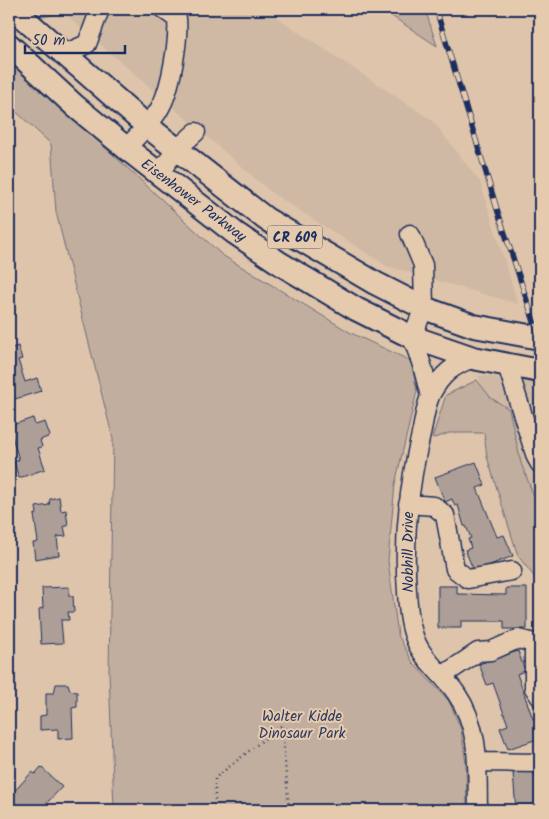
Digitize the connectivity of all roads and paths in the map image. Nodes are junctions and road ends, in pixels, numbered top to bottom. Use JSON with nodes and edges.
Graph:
{"nodes":[{"id":1,"x":12,"y":9,"type":"edge"},
{"id":2,"x":100,"y":9,"type":"edge"},
{"id":3,"x":163,"y":9,"type":"edge"},
{"id":4,"x":179,"y":14,"type":"edge"},
{"id":5,"x":9,"y":45,"type":"edge"},
{"id":6,"x":64,"y":54,"type":"junction"},
{"id":7,"x":147,"y":126,"type":"junction"},
{"id":8,"x":196,"y":132,"type":"dead end"},
{"id":9,"x":126,"y":148,"type":"junction"},
{"id":10,"x":177,"y":149,"type":"junction"},
{"id":11,"x":159,"y":173,"type":"junction"},
{"id":12,"x":410,"y":234,"type":"dead end"},
{"id":13,"x":424,"y":308,"type":"junction"},
{"id":14,"x":412,"y":337,"type":"junction"},
{"id":15,"x":540,"y":338,"type":"edge"},
{"id":16,"x":473,"y":358,"type":"junction"},
{"id":17,"x":507,"y":365,"type":"junction"},
{"id":18,"x":540,"y":371,"type":"edge"},
{"id":19,"x":430,"y":396,"type":"junction"},
{"id":20,"x":540,"y":464,"type":"edge"},
{"id":21,"x":408,"y":504,"type":"junction"},
{"id":22,"x":512,"y":571,"type":"dead end"},
{"id":23,"x":442,"y":676,"type":"junction"},
{"id":24,"x":540,"y":697,"type":"edge"},
{"id":25,"x":477,"y":762,"type":"junction"},
{"id":26,"x":540,"y":763,"type":"edge"},
{"id":27,"x":215,"y":810,"type":"edge"},
{"id":28,"x":289,"y":810,"type":"edge"},
{"id":29,"x":478,"y":810,"type":"edge"}],
"edges":[{"from":1,"to":6,"type":"main road","name":"Eisenhower Parkway","number":"CR 609"},
{"from":2,"to":6,"type":"street"},
{"from":3,"to":4,"type":"street"},
{"from":4,"to":7,"type":"street"},
{"from":5,"to":9,"type":"main road","name":"Eisenhower Parkway","number":"CR 609"},
{"from":6,"to":7,"type":"main road","name":"Eisenhower Parkway","number":"CR 609"},
{"from":7,"to":9,"type":"street"},
{"from":7,"to":10,"type":"main road","name":"Eisenhower Parkway","number":"CR 609"},
{"from":8,"to":10,"type":"street"},
{"from":9,"to":11,"type":"main road","name":"Eisenhower Parkway","number":"CR 609"},
{"from":10,"to":11,"type":"street"},
{"from":10,"to":13,"type":"main road","name":"Eisenhower Parkway","number":"CR 609"},
{"from":11,"to":14,"type":"main road","name":"Eisenhower Parkway","number":"CR 609"},
{"from":12,"to":13,"type":"street"},
{"from":13,"to":14,"type":"street"},
{"from":13,"to":15,"type":"main road","name":"Eisenhower Parkway","number":"CR 609"},
{"from":14,"to":16,"type":"main road","name":"Eisenhower Parkway","number":"CR 609"},
{"from":14,"to":19,"type":"street"},
{"from":16,"to":17,"type":"main road","name":"Eisenhower Parkway","number":"CR 609"},
{"from":16,"to":19,"type":"street"},
{"from":17,"to":18,"type":"main road","name":"Eisenhower Parkway","number":"CR 609"},
{"from":17,"to":20,"type":"street"},
{"from":19,"to":21,"type":"street","name":"Nobhill Drive"},
{"from":21,"to":22,"type":"street"},
{"from":21,"to":23,"type":"street","name":"Nobhill Drive"},
{"from":23,"to":24,"type":"street"},
{"from":23,"to":25,"type":"street","name":"Nobhill Drive"},
{"from":25,"to":26,"type":"street"},
{"from":25,"to":29,"type":"street","name":"Nobhill Drive"},
{"from":27,"to":28,"type":"path"}]}
